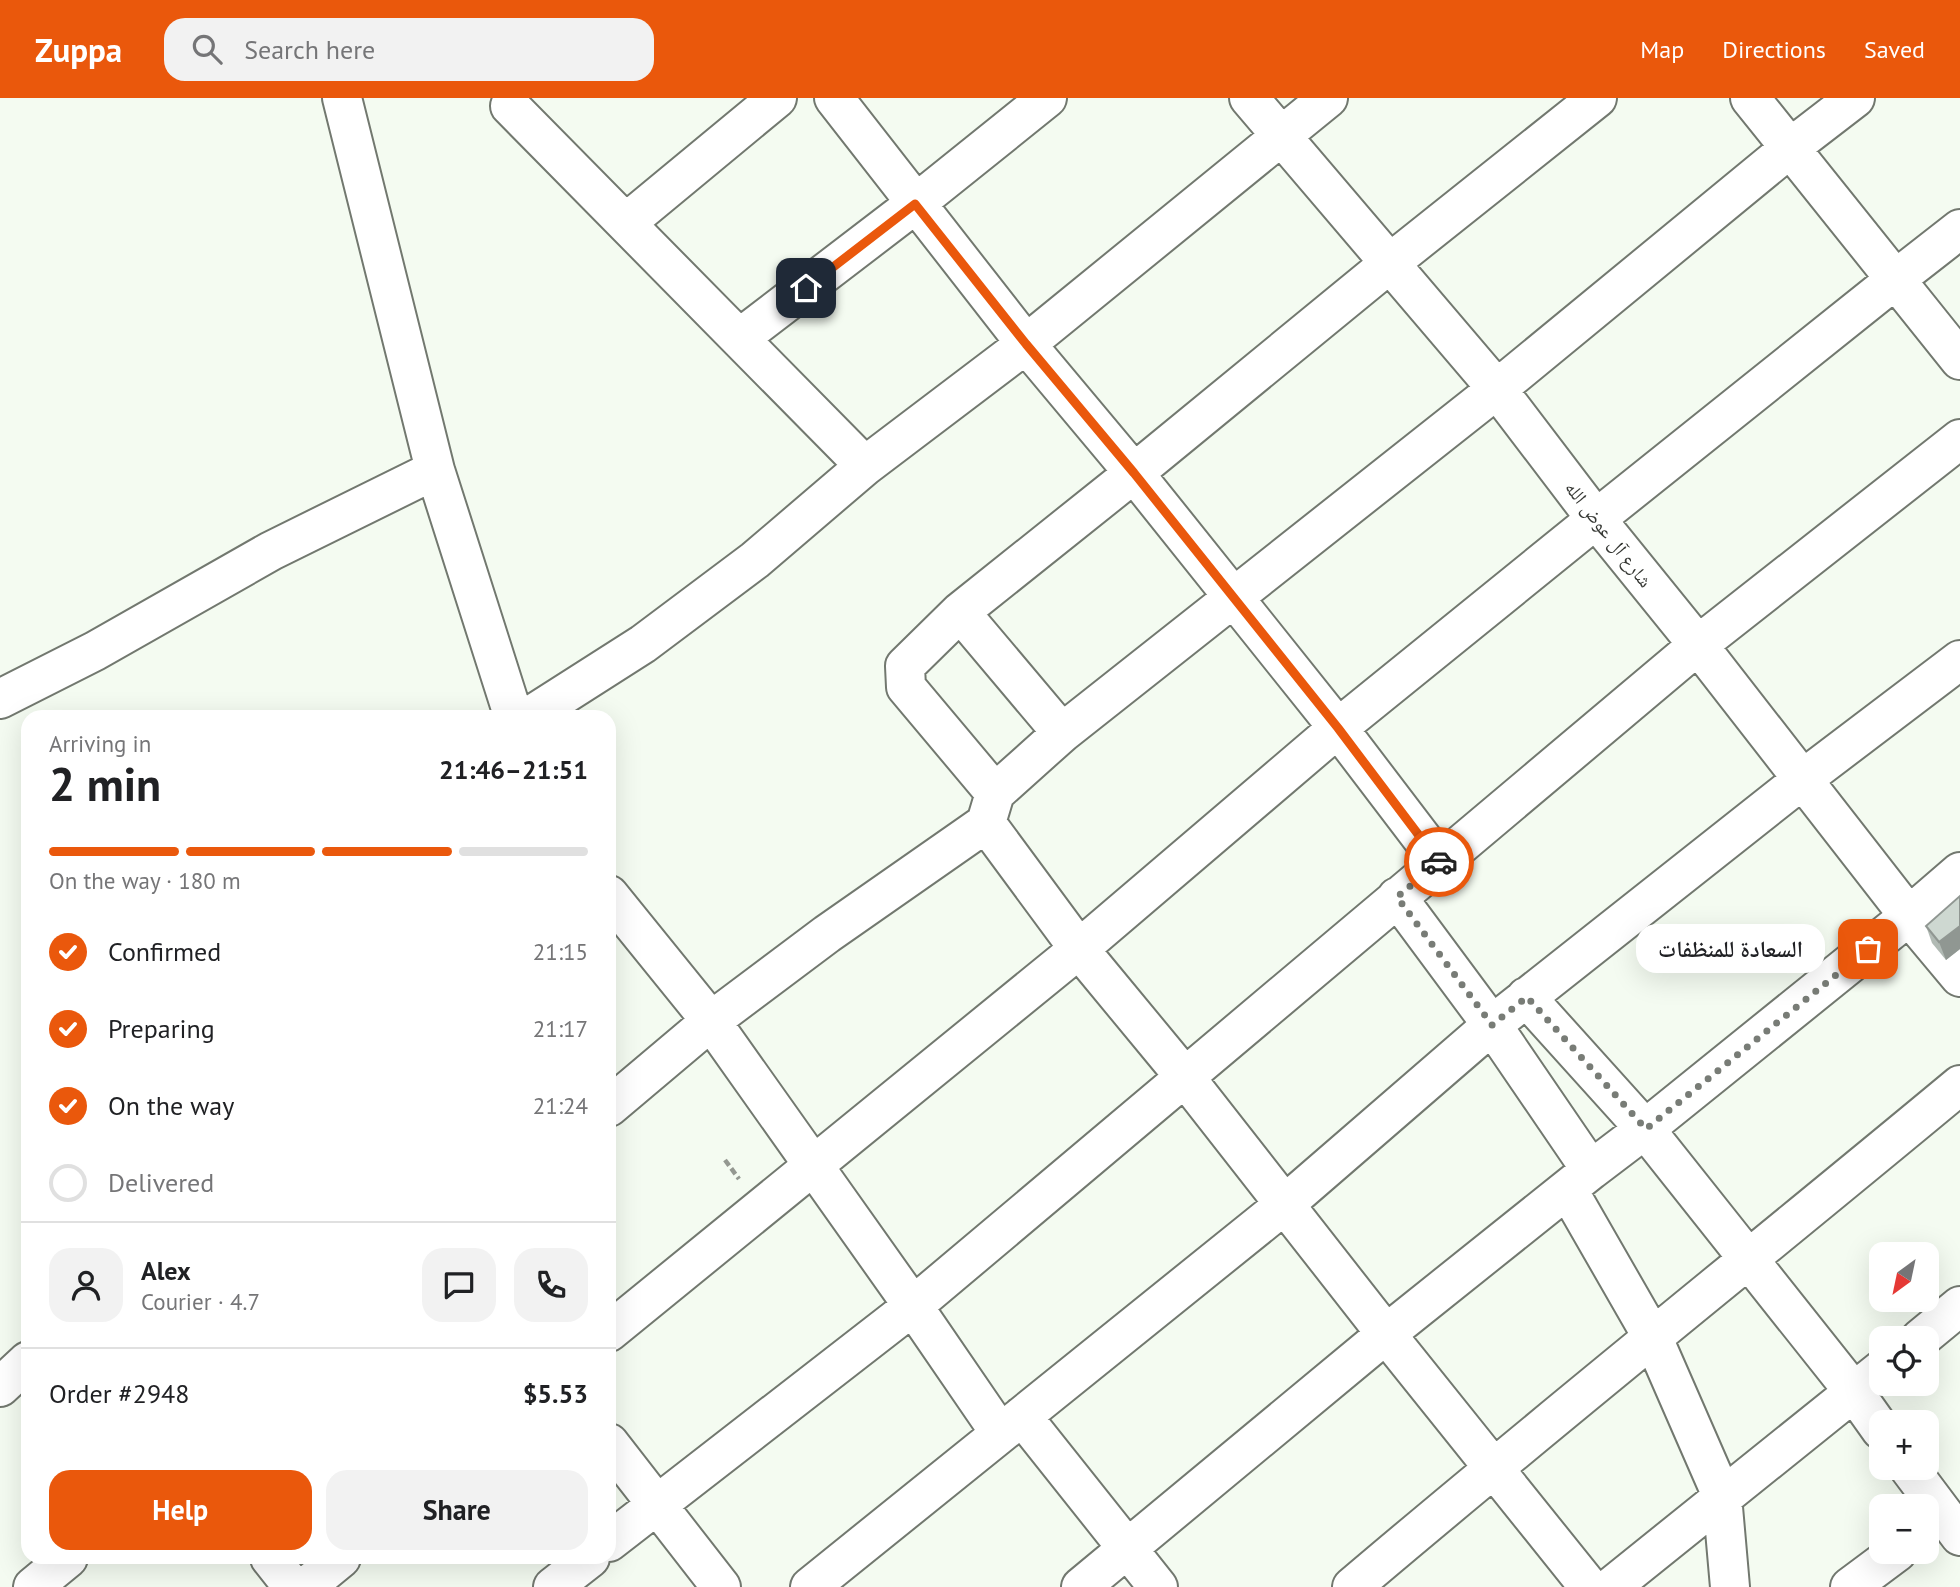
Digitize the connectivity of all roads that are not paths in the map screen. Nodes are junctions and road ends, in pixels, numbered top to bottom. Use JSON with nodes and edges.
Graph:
{"nodes":[{"id":1,"x":342,"y":98,"type":"edge"},
{"id":2,"x":777,"y":98,"type":"edge"},
{"id":3,"x":834,"y":98,"type":"edge"},
{"id":4,"x":1046,"y":98,"type":"edge"},
{"id":5,"x":1249,"y":98,"type":"edge"},
{"id":6,"x":1328,"y":98,"type":"edge"},
{"id":7,"x":1597,"y":98,"type":"edge"},
{"id":8,"x":1750,"y":98,"type":"edge"},
{"id":9,"x":1855,"y":98,"type":"edge"},
{"id":10,"x":510,"y":106,"type":"dead end"},
{"id":11,"x":1282,"y":136,"type":"junction"},
{"id":12,"x":1790,"y":148,"type":"junction"},
{"id":13,"x":915,"y":204,"type":"junction"},
{"id":14,"x":626,"y":223,"type":"junction"},
{"id":15,"x":1960,"y":229,"type":"edge"},
{"id":16,"x":1390,"y":263,"type":"junction"},
{"id":17,"x":1896,"y":279,"type":"junction"},
{"id":18,"x":740,"y":338,"type":"junction"},
{"id":19,"x":1026,"y":344,"type":"junction"},
{"id":20,"x":1960,"y":360,"type":"edge"},
{"id":21,"x":1497,"y":389,"type":"junction"},
{"id":22,"x":1960,"y":439,"type":"edge"},
{"id":23,"x":865,"y":466,"type":"junction"},
{"id":24,"x":435,"y":470,"type":"junction"},
{"id":25,"x":1134,"y":473,"type":"junction"},
{"id":26,"x":1596,"y":519,"type":"junction"},
{"id":27,"x":1234,"y":598,"type":"junction"},
{"id":28,"x":960,"y":612,"type":"junction"},
{"id":29,"x":1698,"y":645,"type":"junction"},
{"id":30,"x":1960,"y":660,"type":"edge"},
{"id":31,"x":0,"y":699,"type":"edge"},
{"id":32,"x":510,"y":710,"type":"edge"},
{"id":33,"x":540,"y":710,"type":"edge"},
{"id":34,"x":1338,"y":728,"type":"junction"},
{"id":35,"x":1062,"y":733,"type":"junction"},
{"id":36,"x":1803,"y":779,"type":"junction"},
{"id":37,"x":990,"y":808,"type":"junction"},
{"id":38,"x":1440,"y":862,"type":"junction"},
{"id":39,"x":1960,"y":872,"type":"edge"},
{"id":40,"x":1397,"y":897,"type":"junction"},
{"id":41,"x":616,"y":904,"type":"edge"},
{"id":42,"x":1909,"y":916,"type":"junction"},
{"id":43,"x":1079,"y":949,"type":"junction"},
{"id":44,"x":1960,"y":977,"type":"edge"},
{"id":45,"x":1527,"y":997,"type":"junction"},
{"id":46,"x":711,"y":1021,"type":"junction"},
{"id":47,"x":1492,"y":1025,"type":"junction"},
{"id":48,"x":1184,"y":1076,"type":"junction"},
{"id":49,"x":1960,"y":1085,"type":"edge"},
{"id":50,"x":616,"y":1101,"type":"edge"},
{"id":51,"x":1646,"y":1129,"type":"junction"},
{"id":52,"x":813,"y":1165,"type":"junction"},
{"id":53,"x":1579,"y":1180,"type":"junction"},
{"id":54,"x":1284,"y":1205,"type":"junction"},
{"id":55,"x":1748,"y":1261,"type":"junction"},
{"id":56,"x":913,"y":1306,"type":"junction"},
{"id":57,"x":1960,"y":1306,"type":"edge"},
{"id":58,"x":616,"y":1326,"type":"edge"},
{"id":59,"x":1936,"y":1326,"type":"edge"},
{"id":60,"x":1385,"y":1334,"type":"junction"},
{"id":61,"x":1653,"y":1338,"type":"junction"},
{"id":62,"x":21,"y":1368,"type":"edge"},
{"id":63,"x":1867,"y":1381,"type":"edge"},
{"id":64,"x":0,"y":1387,"type":"edge"},
{"id":65,"x":1875,"y":1410,"type":"edge"},
{"id":66,"x":1011,"y":1425,"type":"junction"},
{"id":67,"x":616,"y":1452,"type":"edge"},
{"id":68,"x":1492,"y":1468,"type":"junction"},
{"id":69,"x":1918,"y":1480,"type":"edge"},
{"id":70,"x":1722,"y":1496,"type":"junction"},
{"id":71,"x":657,"y":1504,"type":"junction"},
{"id":72,"x":1948,"y":1522,"type":"edge"},
{"id":73,"x":616,"y":1536,"type":"edge"},
{"id":74,"x":1127,"y":1549,"type":"junction"},
{"id":75,"x":61,"y":1564,"type":"edge"},
{"id":76,"x":275,"y":1564,"type":"edge"},
{"id":77,"x":334,"y":1564,"type":"edge"},
{"id":78,"x":582,"y":1564,"type":"edge"},
{"id":79,"x":1881,"y":1564,"type":"edge"},
{"id":80,"x":33,"y":1587,"type":"edge"},
{"id":81,"x":293,"y":1587,"type":"edge"},
{"id":82,"x":306,"y":1587,"type":"edge"},
{"id":83,"x":553,"y":1587,"type":"edge"},
{"id":84,"x":721,"y":1587,"type":"edge"},
{"id":85,"x":810,"y":1587,"type":"edge"},
{"id":86,"x":1081,"y":1587,"type":"edge"},
{"id":87,"x":1158,"y":1587,"type":"edge"},
{"id":88,"x":1352,"y":1587,"type":"edge"},
{"id":89,"x":1589,"y":1587,"type":"edge"},
{"id":90,"x":1611,"y":1587,"type":"edge"},
{"id":91,"x":1730,"y":1587,"type":"edge"},
{"id":92,"x":1850,"y":1587,"type":"edge"}],
"edges":[{"from":1,"to":24,"type":"street"},
{"from":2,"to":14,"type":"street"},
{"from":3,"to":13,"type":"street"},
{"from":4,"to":13,"type":"street"},
{"from":5,"to":11,"type":"street","name":"شارع آل عوض الله"},
{"from":6,"to":11,"type":"street"},
{"from":7,"to":16,"type":"street"},
{"from":8,"to":12,"type":"street"},
{"from":9,"to":12,"type":"street"},
{"from":10,"to":14,"type":"street"},
{"from":11,"to":16,"type":"street","name":"شارع آل عوض الله"},
{"from":11,"to":19,"type":"street"},
{"from":12,"to":17,"type":"street"},
{"from":12,"to":21,"type":"street"},
{"from":13,"to":18,"type":"street"},
{"from":13,"to":19,"type":"street"},
{"from":14,"to":18,"type":"street"},
{"from":15,"to":17,"type":"street"},
{"from":16,"to":21,"type":"street","name":"شارع آل عوض الله"},
{"from":16,"to":25,"type":"street"},
{"from":17,"to":20,"type":"street"},
{"from":17,"to":26,"type":"street"},
{"from":18,"to":23,"type":"street"},
{"from":19,"to":23,"type":"street"},
{"from":19,"to":25,"type":"street"},
{"from":21,"to":26,"type":"street","name":"شارع آل عوض الله"},
{"from":21,"to":27,"type":"street"},
{"from":22,"to":29,"type":"street"},
{"from":23,"to":33,"type":"street"},
{"from":24,"to":31,"type":"street"},
{"from":24,"to":32,"type":"street"},
{"from":25,"to":27,"type":"street"},
{"from":25,"to":28,"type":"street"},
{"from":26,"to":29,"type":"street","name":"شارع آل عوض الله"},
{"from":26,"to":34,"type":"street"},
{"from":27,"to":34,"type":"street"},
{"from":27,"to":35,"type":"street"},
{"from":28,"to":35,"type":"street"},
{"from":28,"to":37,"type":"street"},
{"from":29,"to":36,"type":"street","name":"شارع آل عوض الله"},
{"from":29,"to":38,"type":"street"},
{"from":30,"to":36,"type":"street"},
{"from":34,"to":38,"type":"street"},
{"from":34,"to":43,"type":"street"},
{"from":35,"to":37,"type":"street"},
{"from":36,"to":42,"type":"street","name":"شارع آل عوض الله"},
{"from":36,"to":45,"type":"street"},
{"from":37,"to":43,"type":"street"},
{"from":37,"to":46,"type":"street"},
{"from":38,"to":40,"type":"street"},
{"from":39,"to":42,"type":"street"},
{"from":40,"to":47,"type":"street"},
{"from":40,"to":48,"type":"street"},
{"from":41,"to":46,"type":"street"},
{"from":42,"to":44,"type":"street","name":"شارع آل عوض الله"},
{"from":42,"to":51,"type":"street"},
{"from":43,"to":48,"type":"street"},
{"from":43,"to":52,"type":"street"},
{"from":45,"to":47,"type":"street"},
{"from":45,"to":51,"type":"street"},
{"from":46,"to":50,"type":"street"},
{"from":46,"to":52,"type":"street"},
{"from":47,"to":53,"type":"street"},
{"from":47,"to":54,"type":"street"},
{"from":48,"to":54,"type":"street"},
{"from":48,"to":56,"type":"street"},
{"from":49,"to":55,"type":"street"},
{"from":51,"to":53,"type":"street"},
{"from":51,"to":55,"type":"street"},
{"from":52,"to":56,"type":"street"},
{"from":52,"to":58,"type":"street"},
{"from":53,"to":60,"type":"street"},
{"from":53,"to":61,"type":"street"},
{"from":54,"to":60,"type":"street"},
{"from":54,"to":66,"type":"street"},
{"from":55,"to":61,"type":"street"},
{"from":55,"to":63,"type":"street"},
{"from":56,"to":66,"type":"street"},
{"from":56,"to":71,"type":"street"},
{"from":57,"to":59,"type":"street"},
{"from":60,"to":68,"type":"street"},
{"from":60,"to":74,"type":"street"},
{"from":61,"to":68,"type":"street"},
{"from":61,"to":70,"type":"street"},
{"from":62,"to":64,"type":"street"},
{"from":63,"to":65,"type":"street"},
{"from":63,"to":70,"type":"street"},
{"from":66,"to":74,"type":"street"},
{"from":66,"to":85,"type":"street"},
{"from":67,"to":71,"type":"street"},
{"from":68,"to":88,"type":"street"},
{"from":68,"to":89,"type":"street"},
{"from":69,"to":72,"type":"street"},
{"from":70,"to":90,"type":"street"},
{"from":70,"to":91,"type":"street"},
{"from":71,"to":73,"type":"street"},
{"from":71,"to":84,"type":"street"},
{"from":74,"to":86,"type":"street"},
{"from":74,"to":87,"type":"street"},
{"from":75,"to":80,"type":"street"},
{"from":76,"to":81,"type":"street"},
{"from":77,"to":82,"type":"street"},
{"from":78,"to":83,"type":"street"},
{"from":79,"to":92,"type":"street"}]}
